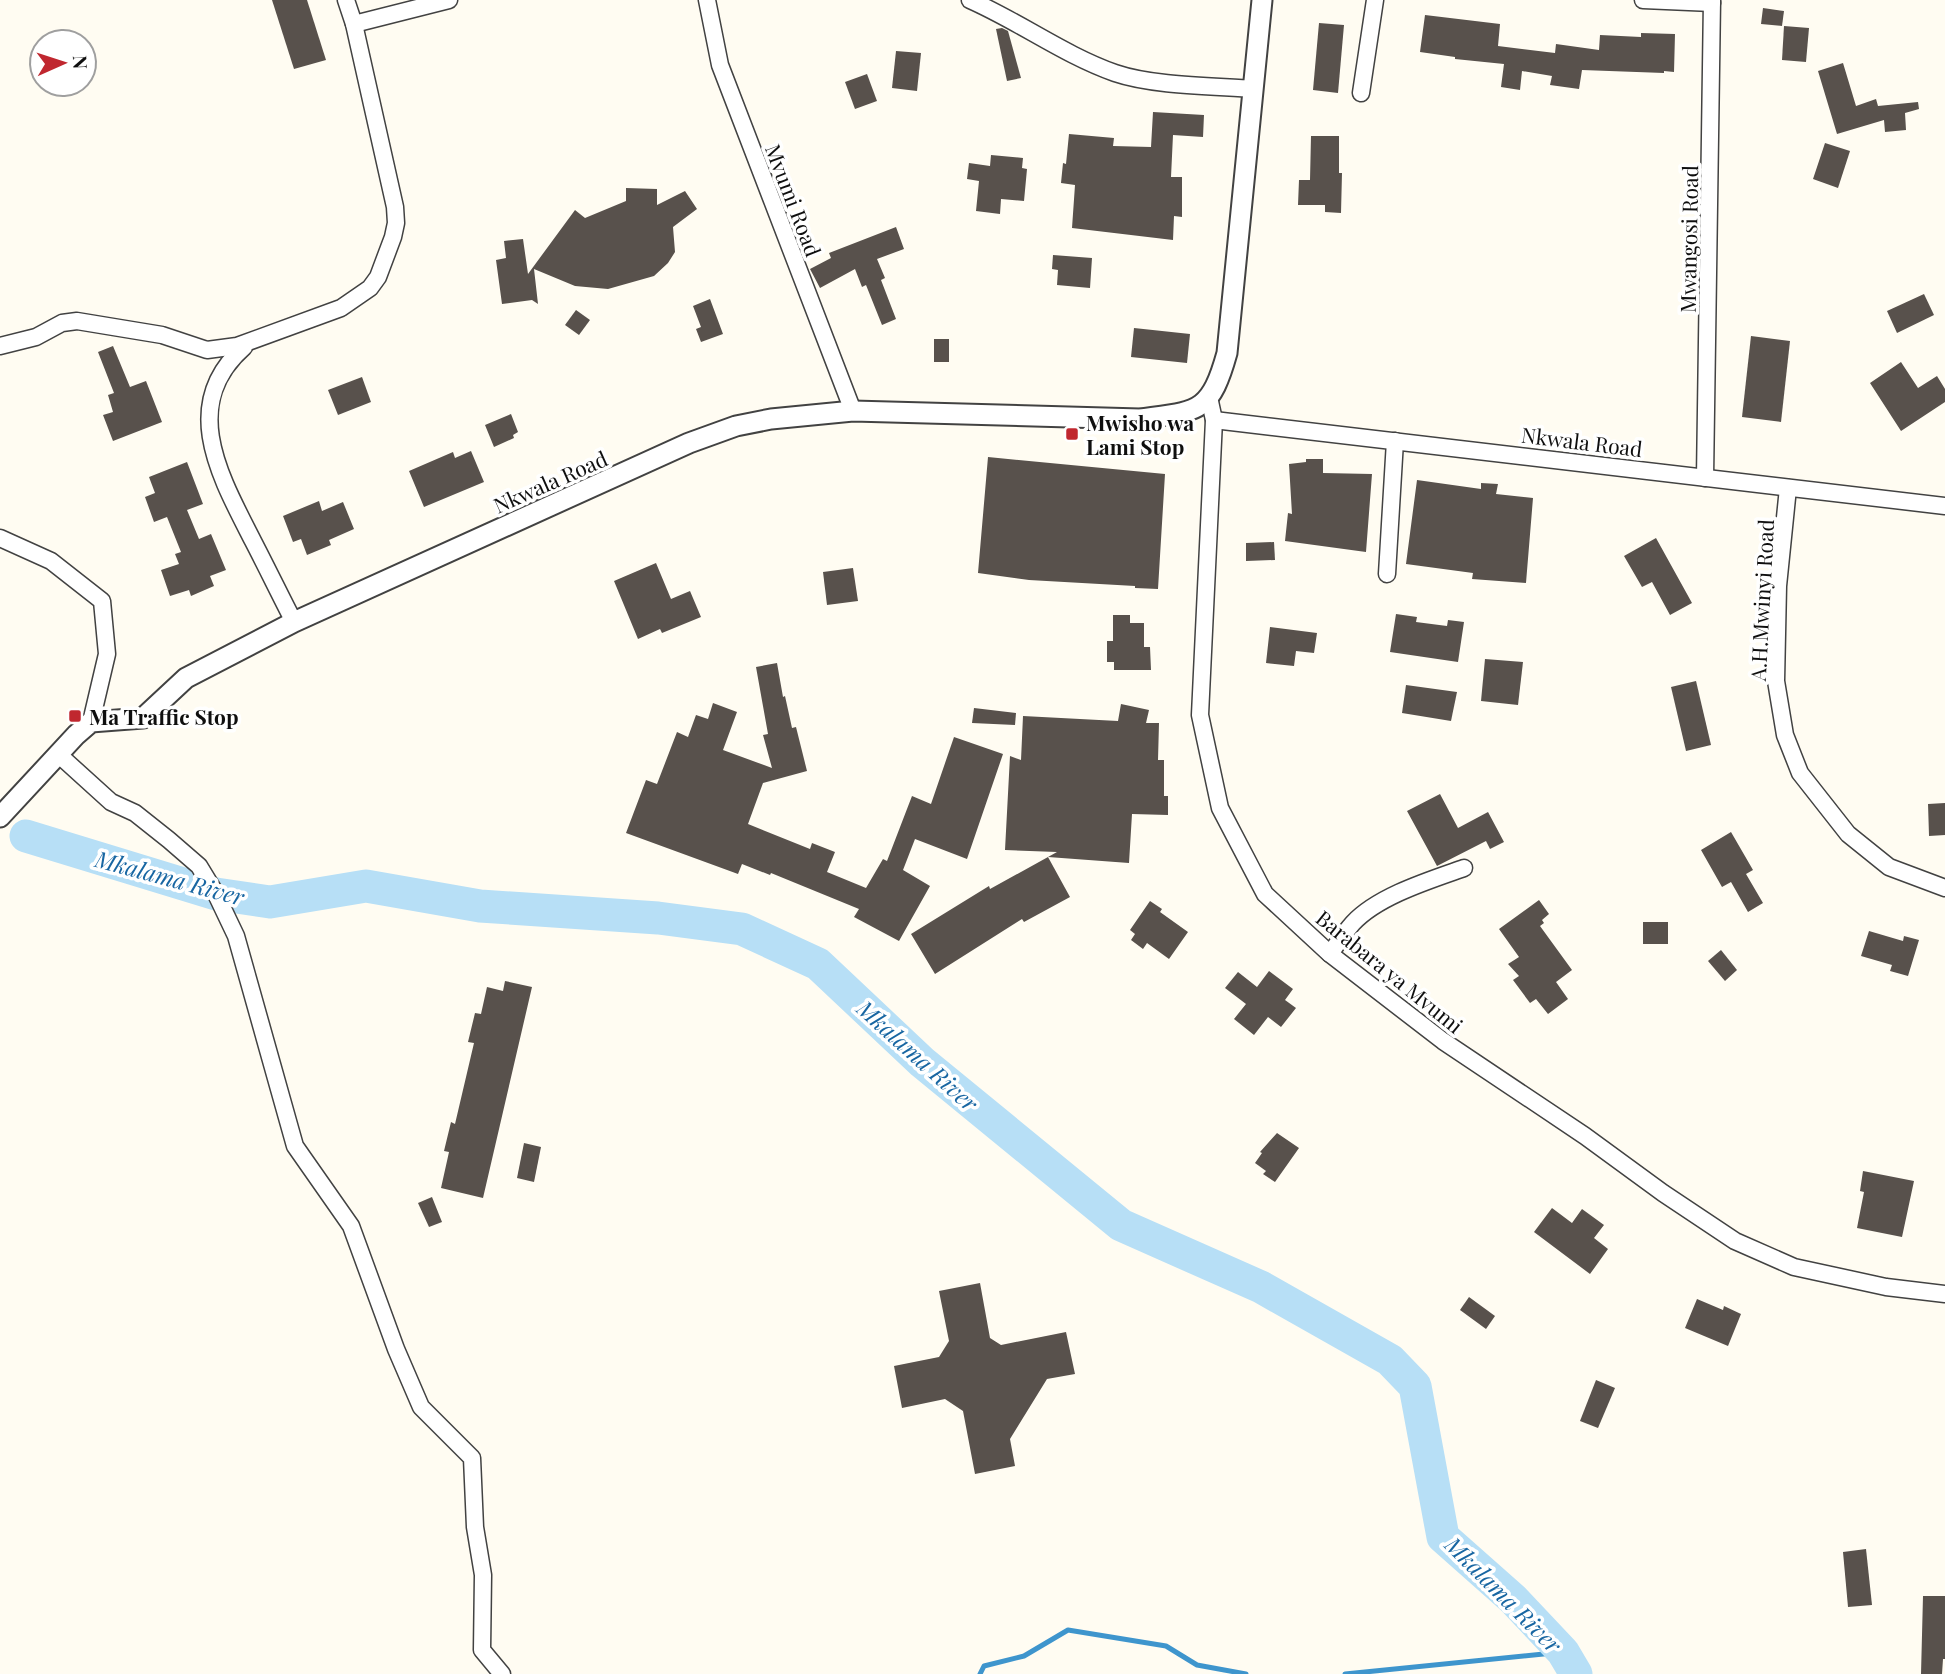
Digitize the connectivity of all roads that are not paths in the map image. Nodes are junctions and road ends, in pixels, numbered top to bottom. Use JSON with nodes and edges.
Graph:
{"nodes":[{"id":1,"x":346,"y":0,"type":"edge"},
{"id":2,"x":449,"y":0,"type":"edge"},
{"id":3,"x":707,"y":0,"type":"edge"},
{"id":4,"x":970,"y":0,"type":"edge"},
{"id":5,"x":1262,"y":0,"type":"edge"},
{"id":6,"x":1643,"y":0,"type":"edge"},
{"id":7,"x":1712,"y":2,"type":"edge"},
{"id":8,"x":1378,"y":3,"type":"edge"},
{"id":9,"x":354,"y":24,"type":"junction"},
{"id":10,"x":1254,"y":89,"type":"junction"},
{"id":11,"x":1361,"y":93,"type":"dead end"},
{"id":12,"x":0,"y":346,"type":"edge"},
{"id":13,"x":244,"y":347,"type":"dead end"},
{"id":14,"x":1203,"y":403,"type":"junction"},
{"id":15,"x":853,"y":411,"type":"junction"},
{"id":16,"x":1214,"y":420,"type":"junction"},
{"id":17,"x":1395,"y":442,"type":"junction"},
{"id":18,"x":1705,"y":478,"type":"junction"},
{"id":19,"x":1788,"y":488,"type":"junction"},
{"id":20,"x":1945,"y":506,"type":"edge"},
{"id":21,"x":0,"y":538,"type":"edge"},
{"id":22,"x":1387,"y":574,"type":"dead end"},
{"id":23,"x":294,"y":622,"type":"junction"},
{"id":24,"x":91,"y":722,"type":"junction"},
{"id":25,"x":58,"y":754,"type":"junction"},
{"id":26,"x":0,"y":817,"type":"edge"},
{"id":27,"x":1464,"y":868,"type":"dead end"},
{"id":28,"x":1945,"y":888,"type":"edge"},
{"id":29,"x":1330,"y":954,"type":"junction"},
{"id":30,"x":1945,"y":1294,"type":"edge"},
{"id":31,"x":502,"y":1674,"type":"edge"}],
"edges":[{"from":1,"to":9,"type":"street"},
{"from":2,"to":9,"type":"street"},
{"from":3,"to":15,"type":"street","name":"Mvumi Road"},
{"from":4,"to":10,"type":"street"},
{"from":5,"to":10,"type":"street"},
{"from":6,"to":7,"type":"street"},
{"from":7,"to":18,"type":"street","name":"Mwangosi Road"},
{"from":8,"to":11,"type":"street"},
{"from":9,"to":12,"type":"street"},
{"from":10,"to":14,"type":"street"},
{"from":13,"to":23,"type":"street"},
{"from":14,"to":15,"type":"street","name":"Nkwala Road"},
{"from":14,"to":16,"type":"street","name":"Barabara ya Mvumi"},
{"from":15,"to":23,"type":"street","name":"Nkwala Road"},
{"from":16,"to":17,"type":"street","name":"Nkwala Road"},
{"from":16,"to":29,"type":"street","name":"Barabara ya Mvumi"},
{"from":17,"to":18,"type":"street","name":"Nkwala Road"},
{"from":17,"to":22,"type":"street"},
{"from":18,"to":19,"type":"street","name":"Nkwala Road"},
{"from":19,"to":20,"type":"street","name":"Nkwala Road"},
{"from":19,"to":28,"type":"street","name":"A.H.Mwinyi Road"},
{"from":21,"to":24,"type":"street"},
{"from":23,"to":24,"type":"street","name":"Nkwala Road"},
{"from":24,"to":25,"type":"street"},
{"from":25,"to":26,"type":"street"},
{"from":25,"to":31,"type":"street"},
{"from":27,"to":29,"type":"street"},
{"from":29,"to":30,"type":"street","name":"Barabara ya Mvumi"}]}
